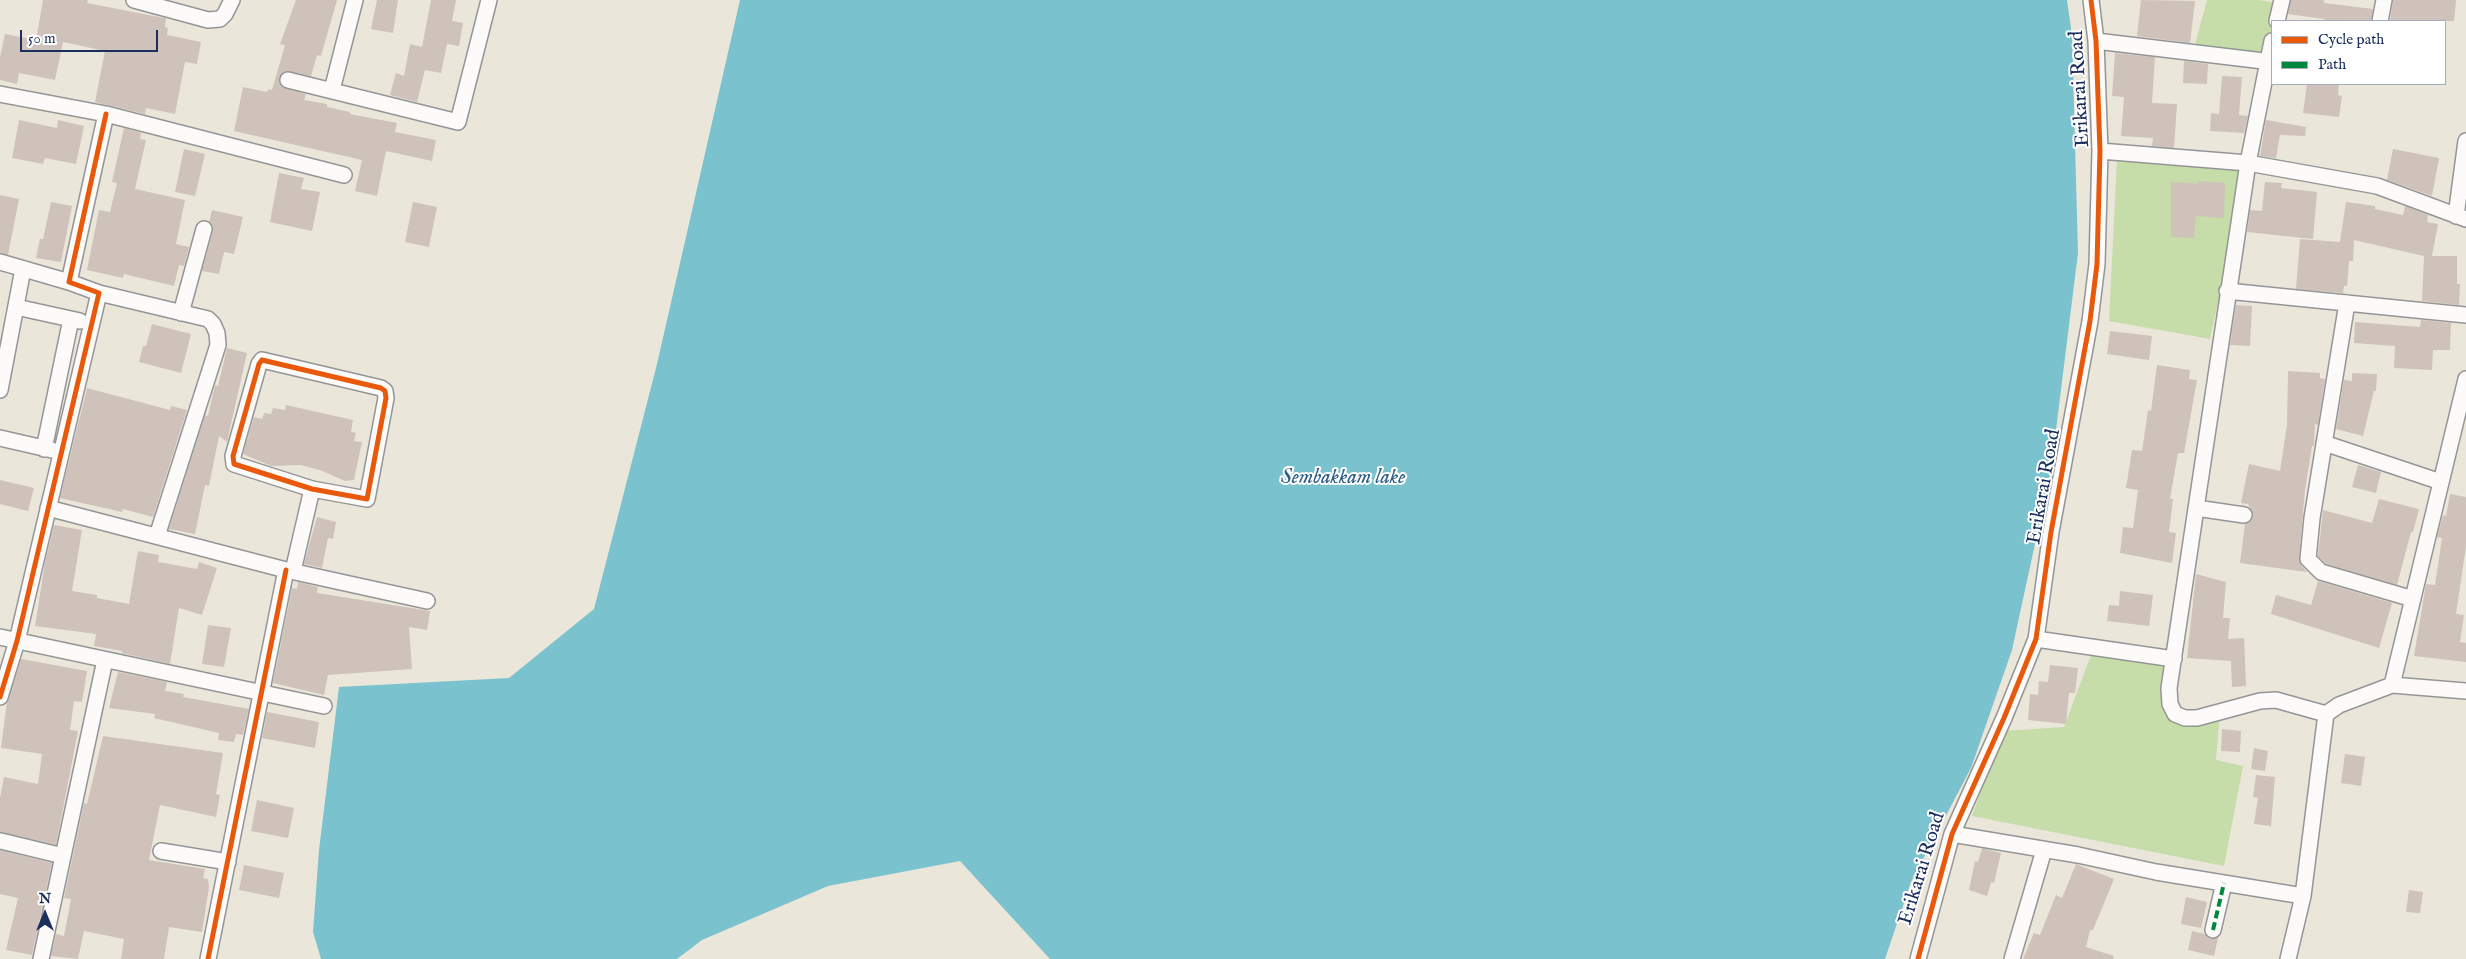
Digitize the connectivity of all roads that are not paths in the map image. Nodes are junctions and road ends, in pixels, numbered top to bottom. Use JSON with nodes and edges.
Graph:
{"nodes":[{"id":1,"x":134,"y":0,"type":"edge"},
{"id":2,"x":232,"y":0,"type":"edge"},
{"id":3,"x":355,"y":0,"type":"edge"},
{"id":4,"x":489,"y":0,"type":"edge"},
{"id":5,"x":2091,"y":0,"type":"edge"},
{"id":6,"x":2282,"y":0,"type":"edge"},
{"id":7,"x":2384,"y":0,"type":"edge"},
{"id":8,"x":2277,"y":20,"type":"edge"},
{"id":9,"x":2380,"y":20,"type":"edge"},
{"id":10,"x":2096,"y":41,"type":"junction"},
{"id":11,"x":2270,"y":61,"type":"edge"},
{"id":12,"x":288,"y":80,"type":"dead end"},
{"id":13,"x":332,"y":90,"type":"junction"},
{"id":14,"x":0,"y":94,"type":"edge"},
{"id":15,"x":106,"y":114,"type":"junction"},
{"id":16,"x":2466,"y":141,"type":"edge"},
{"id":17,"x":2100,"y":151,"type":"junction"},
{"id":18,"x":2248,"y":163,"type":"junction"},
{"id":19,"x":344,"y":174,"type":"dead end"},
{"id":20,"x":2461,"y":218,"type":"edge"},
{"id":21,"x":204,"y":229,"type":"dead end"},
{"id":22,"x":0,"y":262,"type":"edge"},
{"id":23,"x":23,"y":269,"type":"junction"},
{"id":24,"x":69,"y":282,"type":"junction"},
{"id":25,"x":2227,"y":291,"type":"junction"},
{"id":26,"x":99,"y":293,"type":"junction"},
{"id":27,"x":2347,"y":303,"type":"junction"},
{"id":28,"x":16,"y":307,"type":"junction"},
{"id":29,"x":180,"y":313,"type":"junction"},
{"id":30,"x":2466,"y":315,"type":"edge"},
{"id":31,"x":71,"y":318,"type":"junction"},
{"id":32,"x":92,"y":323,"type":"junction"},
{"id":33,"x":2466,"y":379,"type":"edge"},
{"id":34,"x":0,"y":390,"type":"edge"},
{"id":35,"x":0,"y":438,"type":"edge"},
{"id":36,"x":2324,"y":443,"type":"junction"},
{"id":37,"x":44,"y":449,"type":"junction"},
{"id":38,"x":61,"y":452,"type":"junction"},
{"id":39,"x":2441,"y":482,"type":"junction"},
{"id":40,"x":312,"y":489,"type":"junction"},
{"id":41,"x":48,"y":508,"type":"junction"},
{"id":42,"x":2196,"y":508,"type":"junction"},
{"id":43,"x":2244,"y":515,"type":"dead end"},
{"id":44,"x":157,"y":536,"type":"junction"},
{"id":45,"x":290,"y":570,"type":"junction"},
{"id":46,"x":2413,"y":599,"type":"junction"},
{"id":47,"x":427,"y":601,"type":"dead end"},
{"id":48,"x":0,"y":637,"type":"edge"},
{"id":49,"x":2036,"y":639,"type":"junction"},
{"id":50,"x":17,"y":641,"type":"junction"},
{"id":51,"x":2174,"y":658,"type":"junction"},
{"id":52,"x":105,"y":660,"type":"junction"},
{"id":53,"x":2392,"y":685,"type":"junction"},
{"id":54,"x":2466,"y":691,"type":"edge"},
{"id":55,"x":261,"y":693,"type":"junction"},
{"id":56,"x":0,"y":697,"type":"edge"},
{"id":57,"x":324,"y":706,"type":"dead end"},
{"id":58,"x":2326,"y":714,"type":"junction"},
{"id":59,"x":1952,"y":834,"type":"junction"},
{"id":60,"x":0,"y":842,"type":"edge"},
{"id":61,"x":2044,"y":850,"type":"junction"},
{"id":62,"x":161,"y":851,"type":"dead end"},
{"id":63,"x":63,"y":856,"type":"junction"},
{"id":64,"x":228,"y":862,"type":"junction"},
{"id":65,"x":2224,"y":883,"type":"junction"},
{"id":66,"x":2302,"y":896,"type":"junction"},
{"id":67,"x":2213,"y":930,"type":"dead end"},
{"id":68,"x":41,"y":959,"type":"edge"},
{"id":69,"x":208,"y":959,"type":"edge"},
{"id":70,"x":1918,"y":959,"type":"edge"},
{"id":71,"x":2012,"y":959,"type":"edge"},
{"id":72,"x":2288,"y":959,"type":"edge"}],
"edges":[{"from":1,"to":2,"type":"street"},
{"from":3,"to":13,"type":"street"},
{"from":4,"to":13,"type":"street"},
{"from":5,"to":10,"type":"street","name":"Erikarai Road"},
{"from":6,"to":8,"type":"street"},
{"from":7,"to":9,"type":"street"},
{"from":10,"to":11,"type":"street"},
{"from":10,"to":17,"type":"street","name":"Erikarai Road"},
{"from":11,"to":18,"type":"street"},
{"from":12,"to":13,"type":"street"},
{"from":14,"to":15,"type":"street"},
{"from":15,"to":19,"type":"street"},
{"from":15,"to":24,"type":"street"},
{"from":16,"to":20,"type":"street"},
{"from":17,"to":18,"type":"street"},
{"from":17,"to":49,"type":"street","name":"Erikarai Road"},
{"from":18,"to":20,"type":"street"},
{"from":18,"to":25,"type":"street"},
{"from":21,"to":29,"type":"street"},
{"from":22,"to":23,"type":"street"},
{"from":23,"to":24,"type":"street"},
{"from":23,"to":28,"type":"street"},
{"from":24,"to":26,"type":"street"},
{"from":25,"to":27,"type":"street"},
{"from":25,"to":42,"type":"street"},
{"from":26,"to":29,"type":"street"},
{"from":26,"to":32,"type":"street"},
{"from":27,"to":30,"type":"street"},
{"from":27,"to":36,"type":"street"},
{"from":28,"to":31,"type":"street"},
{"from":28,"to":34,"type":"street"},
{"from":29,"to":44,"type":"street"},
{"from":31,"to":32,"type":"street"},
{"from":31,"to":37,"type":"street"},
{"from":32,"to":38,"type":"street"},
{"from":33,"to":39,"type":"street"},
{"from":35,"to":37,"type":"street"},
{"from":36,"to":39,"type":"street"},
{"from":36,"to":46,"type":"street"},
{"from":37,"to":38,"type":"street"},
{"from":38,"to":41,"type":"street"},
{"from":39,"to":46,"type":"street"},
{"from":40,"to":40,"type":"street"},
{"from":40,"to":45,"type":"street"},
{"from":41,"to":44,"type":"street"},
{"from":41,"to":50,"type":"street"},
{"from":42,"to":43,"type":"street"},
{"from":42,"to":51,"type":"street"},
{"from":44,"to":45,"type":"street"},
{"from":45,"to":47,"type":"street"},
{"from":45,"to":55,"type":"street"},
{"from":46,"to":53,"type":"street"},
{"from":48,"to":50,"type":"street"},
{"from":49,"to":51,"type":"street"},
{"from":49,"to":59,"type":"street","name":"Erikarai Road"},
{"from":50,"to":52,"type":"street"},
{"from":50,"to":56,"type":"street"},
{"from":51,"to":58,"type":"street"},
{"from":52,"to":55,"type":"street"},
{"from":52,"to":63,"type":"street"},
{"from":53,"to":54,"type":"street"},
{"from":53,"to":58,"type":"street"},
{"from":55,"to":57,"type":"street"},
{"from":55,"to":64,"type":"street"},
{"from":58,"to":66,"type":"street"},
{"from":59,"to":61,"type":"street"},
{"from":59,"to":70,"type":"street","name":"Erikarai Road"},
{"from":60,"to":63,"type":"street"},
{"from":61,"to":65,"type":"street"},
{"from":61,"to":71,"type":"street"},
{"from":62,"to":64,"type":"street"},
{"from":63,"to":68,"type":"street"},
{"from":64,"to":69,"type":"street"},
{"from":65,"to":66,"type":"street"},
{"from":65,"to":67,"type":"street"},
{"from":66,"to":72,"type":"street"}]}
